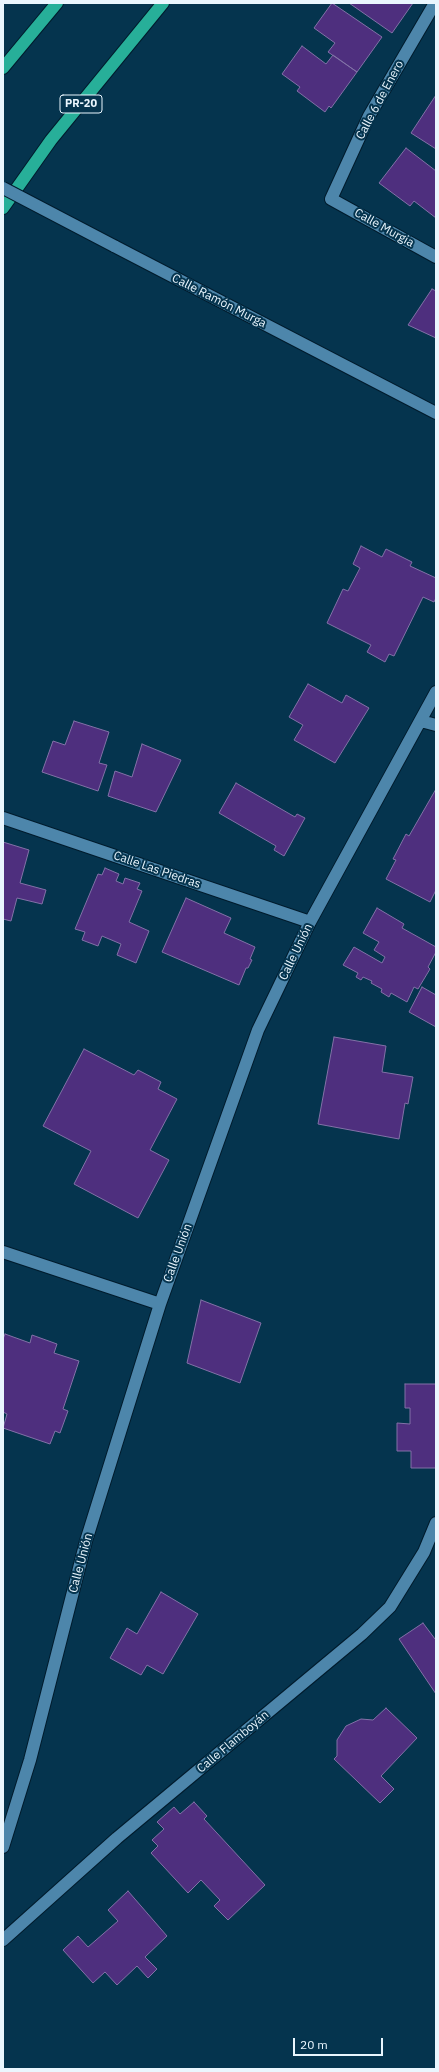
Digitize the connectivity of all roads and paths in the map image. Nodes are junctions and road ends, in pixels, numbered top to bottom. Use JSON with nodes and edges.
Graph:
{"nodes":[{"id":1,"x":57,"y":3,"type":"edge"},
{"id":2,"x":163,"y":3,"type":"edge"},
{"id":3,"x":435,"y":3,"type":"edge"},
{"id":4,"x":3,"y":68,"type":"edge"},
{"id":5,"x":3,"y":188,"type":"edge"},
{"id":6,"x":331,"y":199,"type":"joint"},
{"id":7,"x":3,"y":208,"type":"edge"},
{"id":8,"x":436,"y":257,"type":"edge"},
{"id":9,"x":436,"y":413,"type":"edge"},
{"id":10,"x":436,"y":692,"type":"edge"},
{"id":11,"x":421,"y":721,"type":"junction"},
{"id":12,"x":436,"y":725,"type":"edge"},
{"id":13,"x":3,"y":818,"type":"edge"},
{"id":14,"x":310,"y":922,"type":"junction"},
{"id":15,"x":3,"y":1252,"type":"edge"},
{"id":16,"x":160,"y":1304,"type":"junction"},
{"id":17,"x":436,"y":1523,"type":"edge"},
{"id":18,"x":3,"y":1847,"type":"edge"},
{"id":19,"x":3,"y":1940,"type":"edge"}],
"edges":[{"from":1,"to":4,"type":"highway"},
{"from":2,"to":7,"type":"highway","number":"PR-20"},
{"from":3,"to":6,"type":"street","name":"Calle 6 de Enero"},
{"from":5,"to":9,"type":"street","name":"Calle Ramón Murga","bridge":true},
{"from":6,"to":8,"type":"street","name":"Calle Murgia"},
{"from":10,"to":11,"type":"street","name":"Calle Unión"},
{"from":11,"to":12,"type":"street"},
{"from":11,"to":14,"type":"street","name":"Calle Unión"},
{"from":13,"to":14,"type":"street","name":"Calle Las Piedras"},
{"from":14,"to":16,"type":"street","name":"Calle Unión"},
{"from":15,"to":16,"type":"street"},
{"from":16,"to":18,"type":"street","name":"Calle Unión"},
{"from":17,"to":19,"type":"street","name":"Calle Flamboyán"}]}
